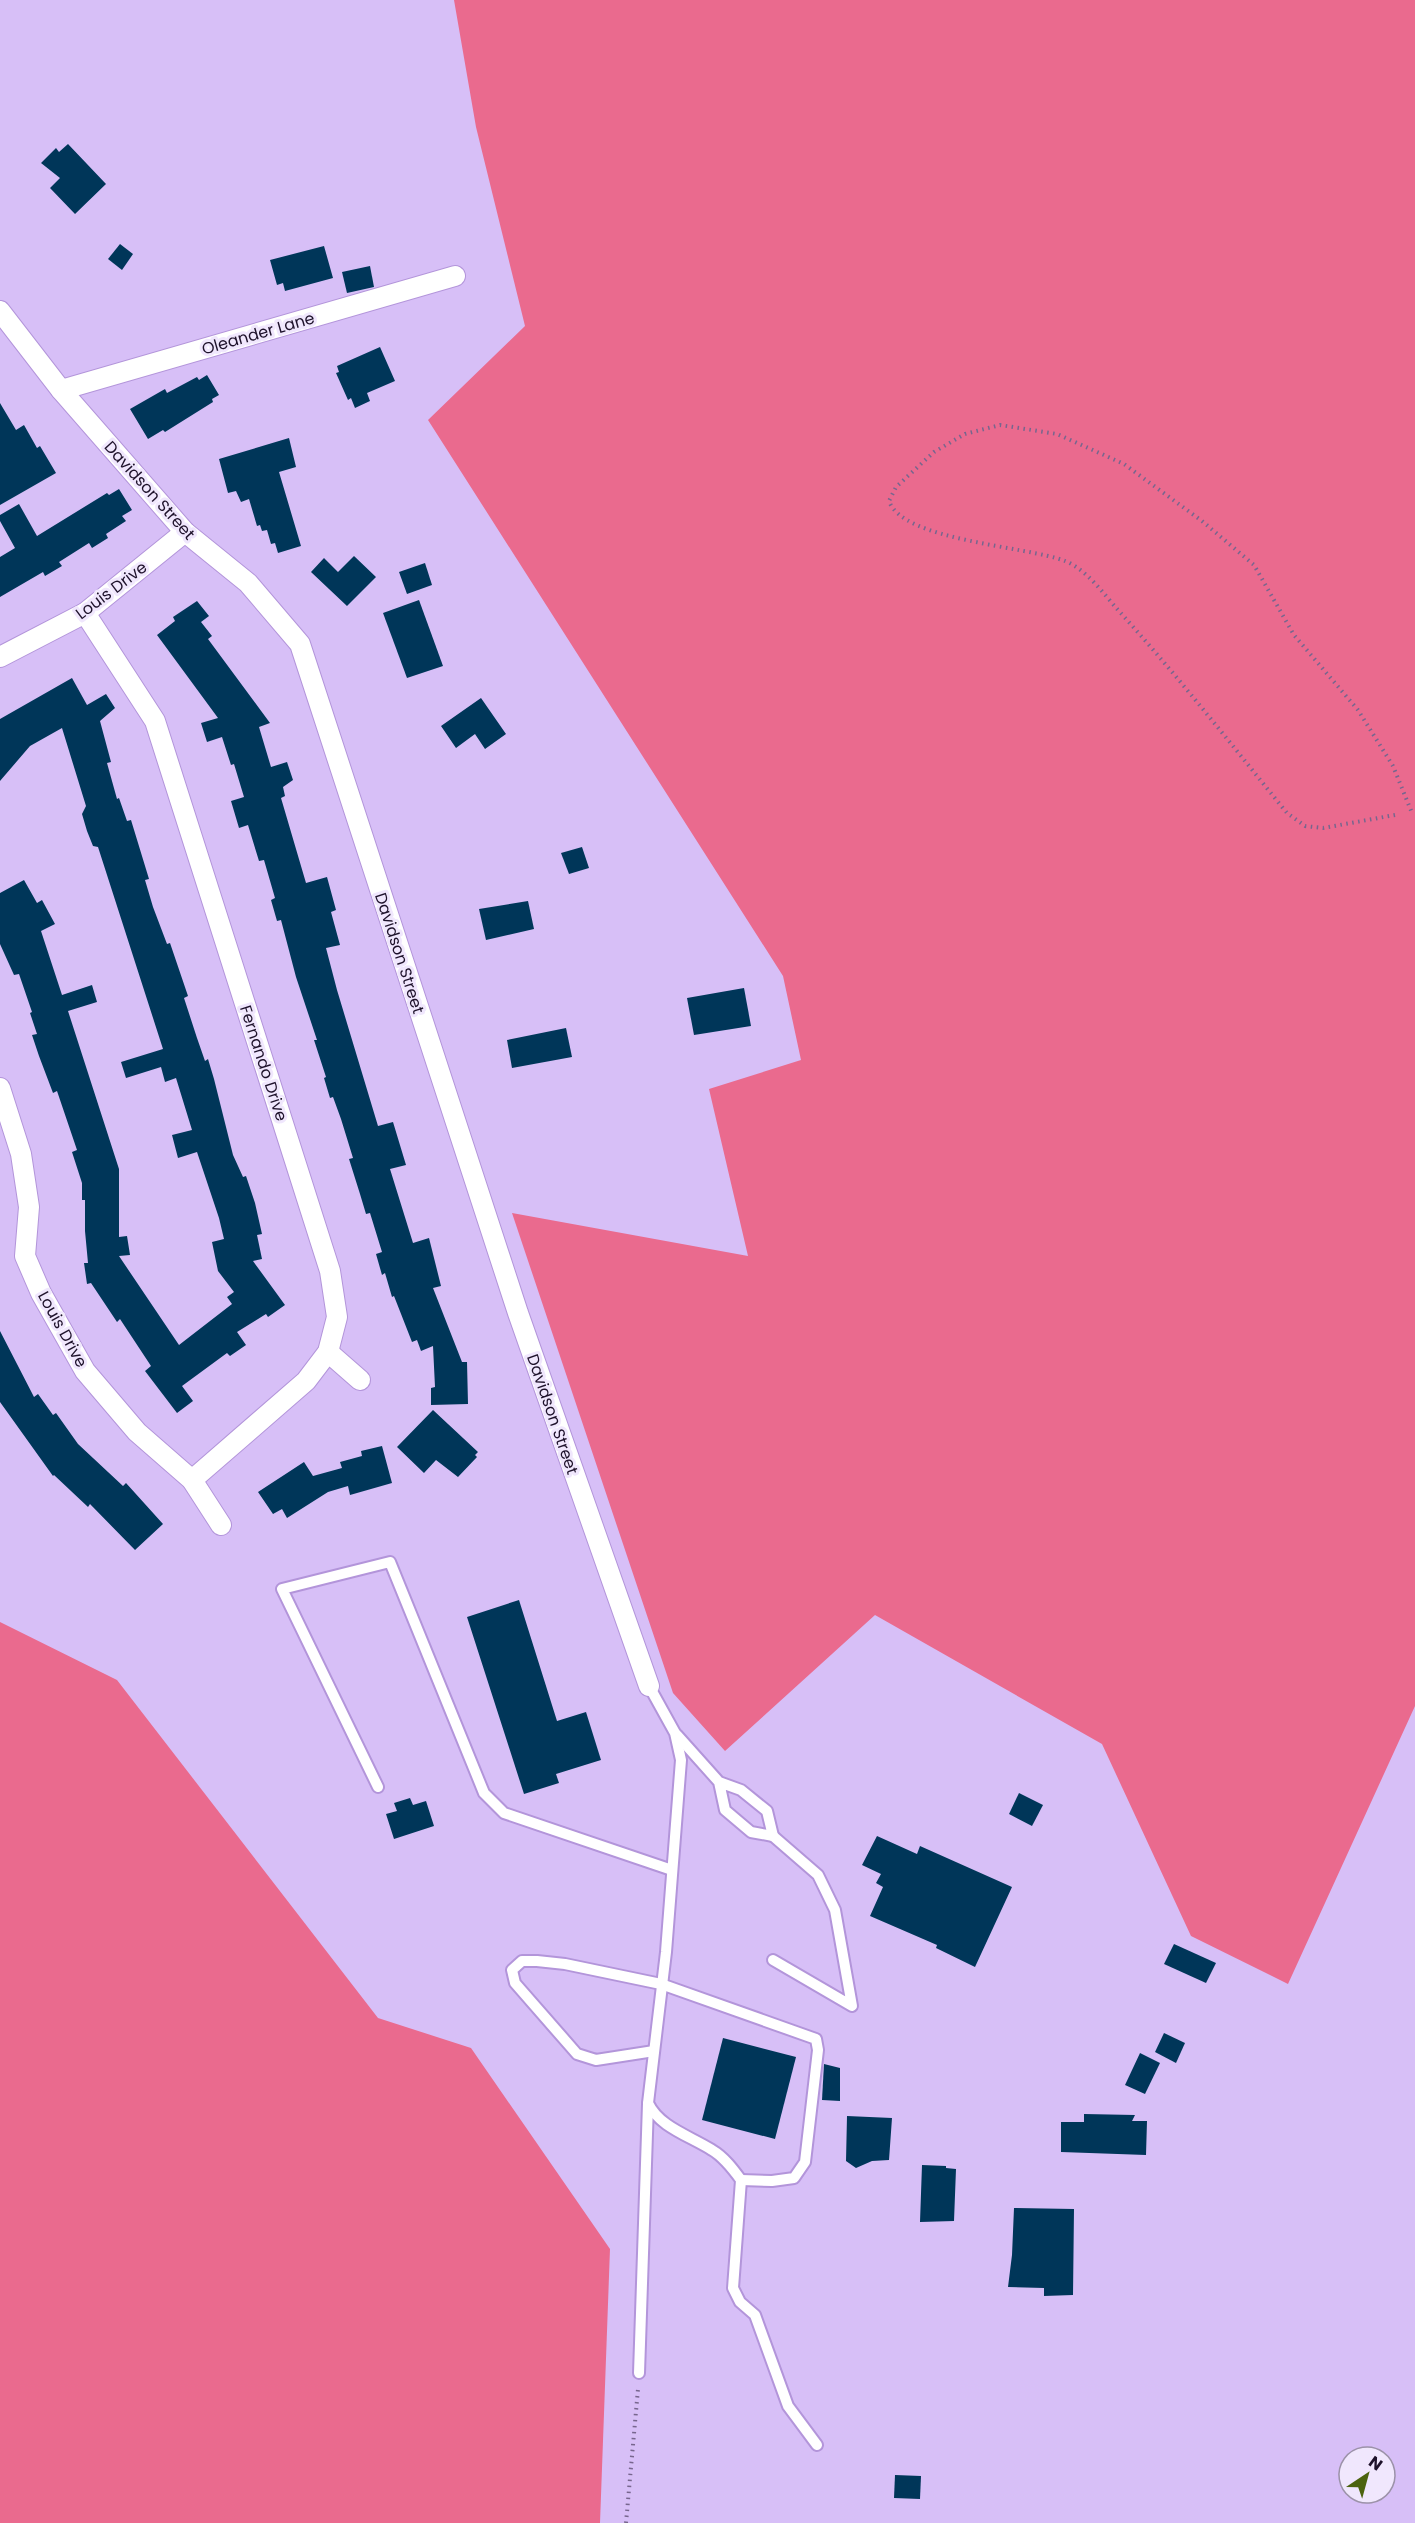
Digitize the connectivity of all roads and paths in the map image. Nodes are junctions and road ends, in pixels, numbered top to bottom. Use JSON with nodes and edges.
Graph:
{"nodes":[{"id":1,"x":455,"y":276,"type":"dead end"},
{"id":2,"x":0,"y":311,"type":"edge"},
{"id":3,"x":61,"y":390,"type":"junction"},
{"id":4,"x":185,"y":532,"type":"junction"},
{"id":5,"x":85,"y":613,"type":"junction"},
{"id":6,"x":0,"y":657,"type":"edge"},
{"id":7,"x":1412,"y":813,"type":"dead end"},
{"id":8,"x":1395,"y":815,"type":"dead end"},
{"id":9,"x":0,"y":1088,"type":"edge"},
{"id":10,"x":328,"y":1352,"type":"junction"},
{"id":11,"x":360,"y":1380,"type":"dead end"},
{"id":12,"x":192,"y":1480,"type":"junction"},
{"id":13,"x":221,"y":1525,"type":"dead end"},
{"id":14,"x":649,"y":1686,"type":"joint"},
{"id":15,"x":675,"y":1732,"type":"junction"},
{"id":16,"x":719,"y":1782,"type":"junction"},
{"id":17,"x":378,"y":1787,"type":"dead end"},
{"id":18,"x":773,"y":1836,"type":"junction"},
{"id":19,"x":672,"y":1870,"type":"junction"},
{"id":20,"x":773,"y":1960,"type":"dead end"},
{"id":21,"x":661,"y":1984,"type":"junction"},
{"id":22,"x":654,"y":2051,"type":"junction"},
{"id":23,"x":648,"y":2103,"type":"junction"},
{"id":24,"x":741,"y":2180,"type":"junction"},
{"id":25,"x":639,"y":2373,"type":"joint"},
{"id":26,"x":817,"y":2445,"type":"dead end"},
{"id":27,"x":626,"y":2523,"type":"edge"}],
"edges":[{"from":1,"to":3,"type":"street","name":"Oleander Lane"},
{"from":2,"to":3,"type":"street","name":"Davidson Street"},
{"from":3,"to":4,"type":"street","name":"Davidson Street"},
{"from":4,"to":5,"type":"street","name":"Louis Drive"},
{"from":4,"to":14,"type":"street","name":"Davidson Street"},
{"from":5,"to":6,"type":"street","name":"Louis Drive"},
{"from":5,"to":10,"type":"street","name":"Fernando Drive"},
{"from":7,"to":8,"type":"path"},
{"from":9,"to":12,"type":"street","name":"Louis Drive"},
{"from":10,"to":11,"type":"street"},
{"from":10,"to":12,"type":"street","name":"Fernando Drive"},
{"from":12,"to":13,"type":"street","name":"Louis Drive"},
{"from":14,"to":15,"type":"lane"},
{"from":15,"to":16,"type":"lane"},
{"from":15,"to":19,"type":"lane"},
{"from":16,"to":18,"type":"lane"},
{"from":16,"to":18,"type":"lane"},
{"from":17,"to":19,"type":"lane"},
{"from":18,"to":20,"type":"lane"},
{"from":19,"to":21,"type":"lane"},
{"from":21,"to":22,"type":"lane"},
{"from":21,"to":22,"type":"lane"},
{"from":21,"to":24,"type":"lane"},
{"from":22,"to":23,"type":"lane"},
{"from":23,"to":24,"type":"lane"},
{"from":23,"to":25,"type":"lane"},
{"from":24,"to":26,"type":"lane"},
{"from":25,"to":27,"type":"path"}]}
